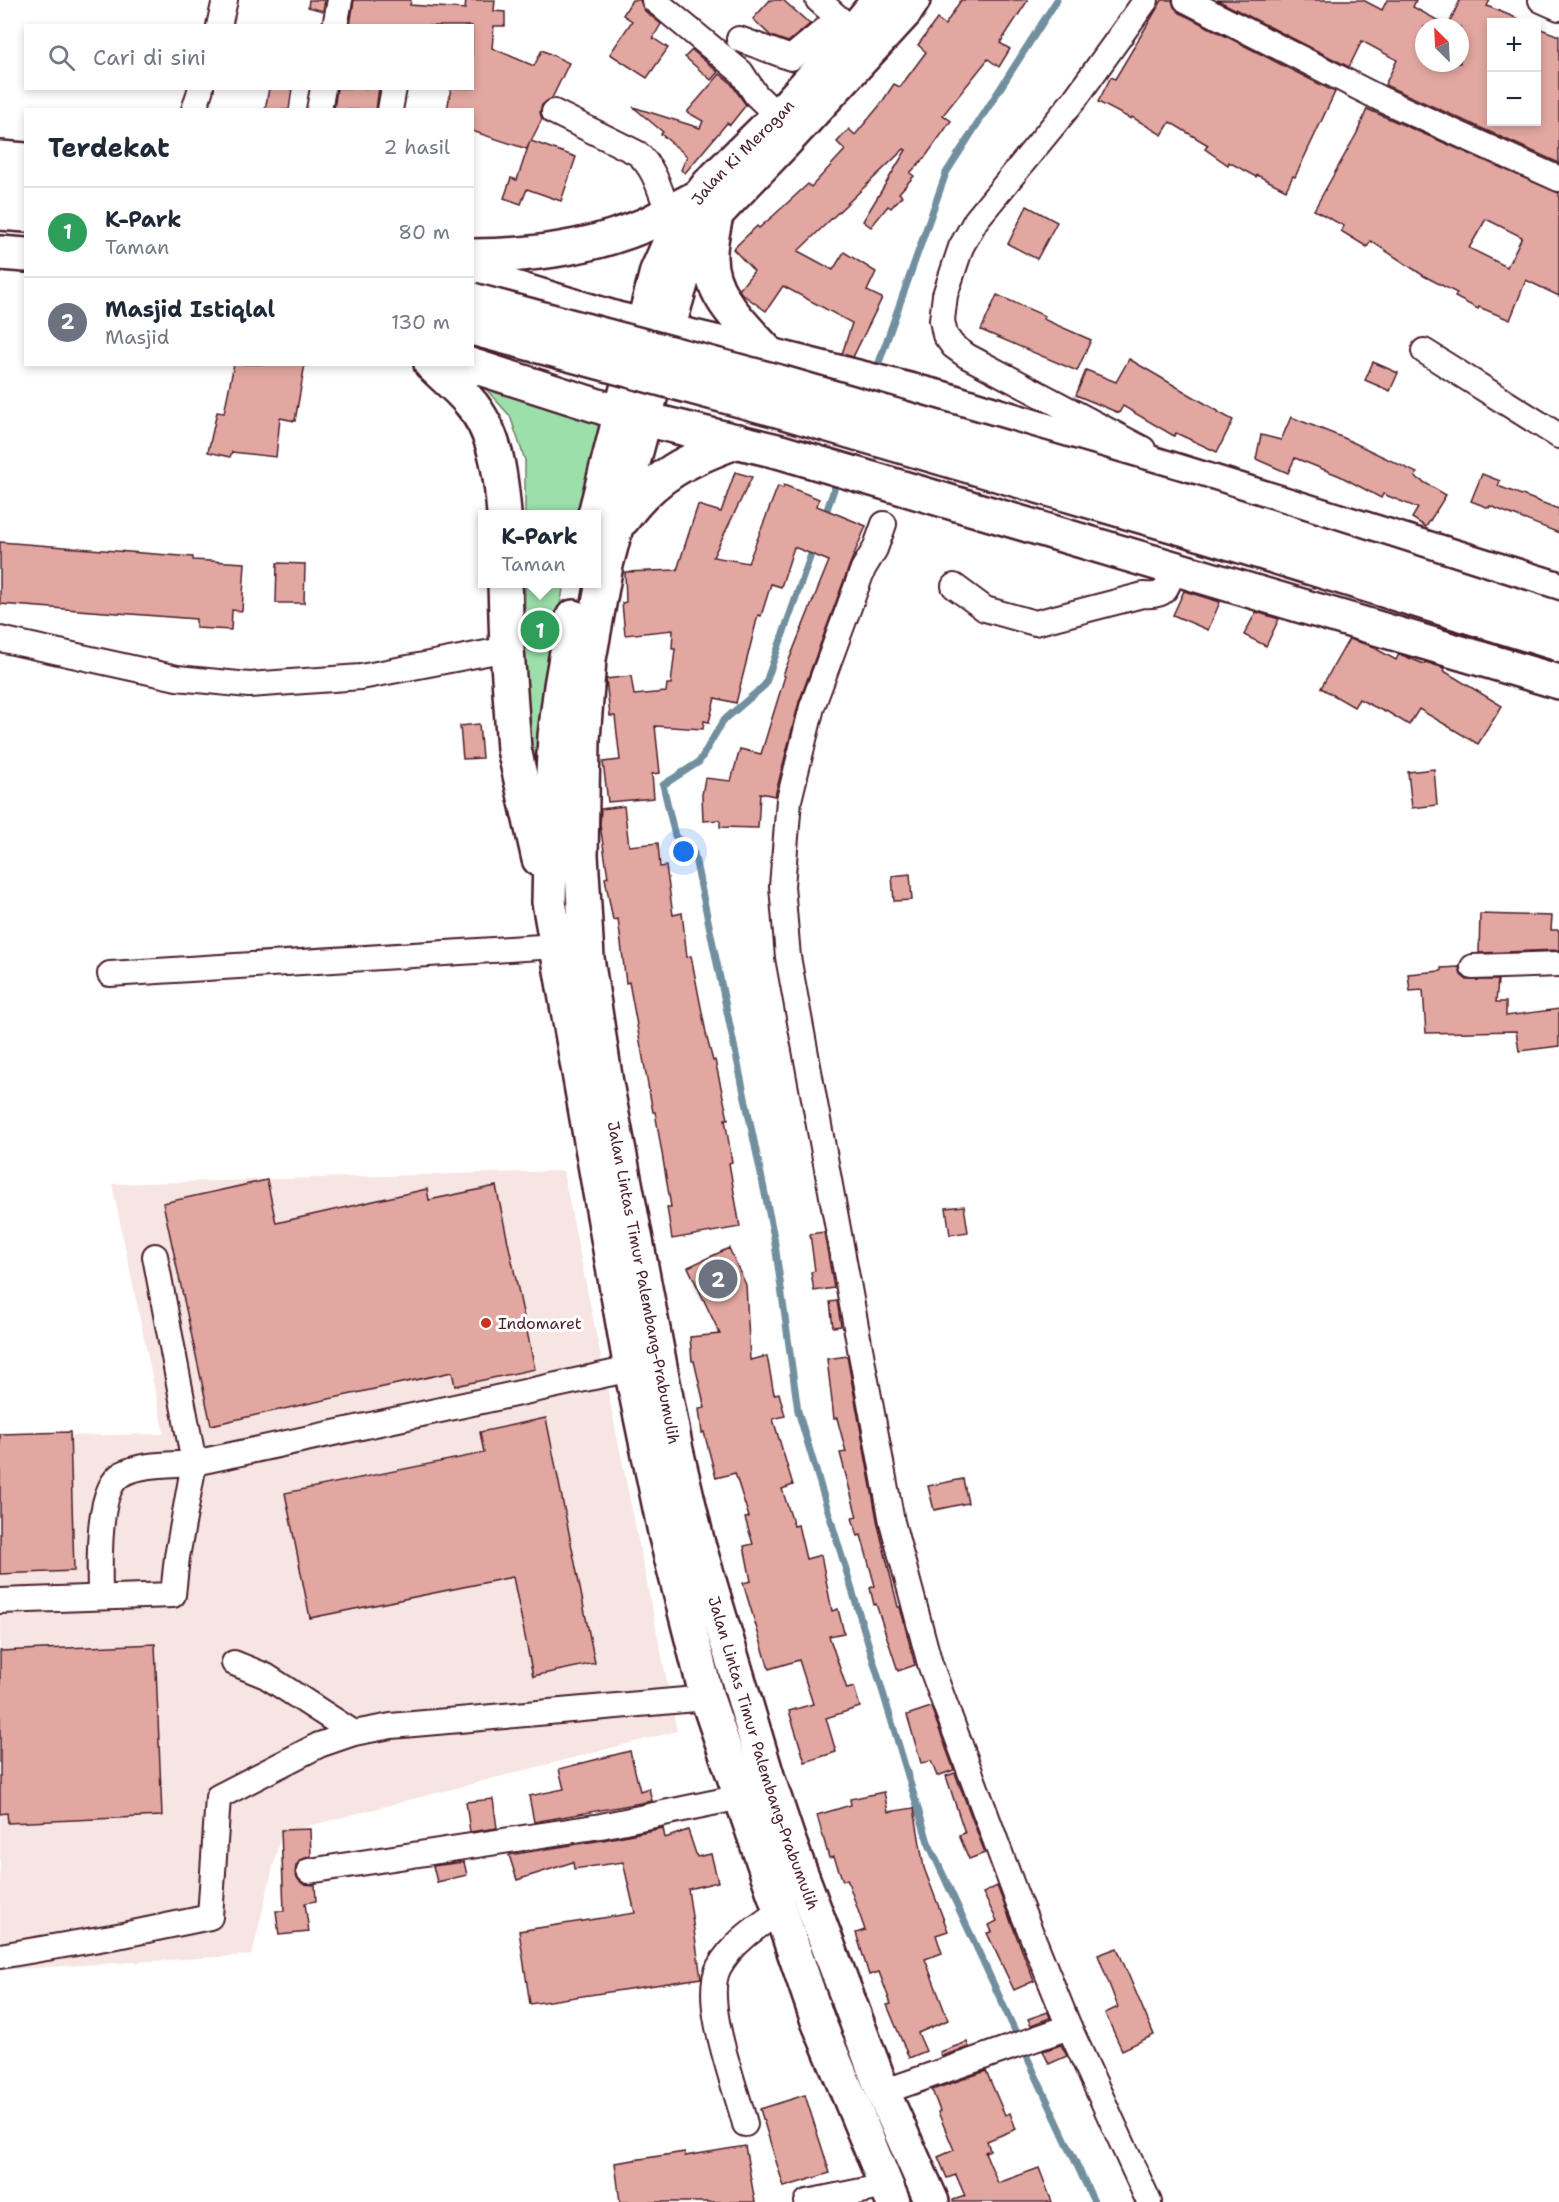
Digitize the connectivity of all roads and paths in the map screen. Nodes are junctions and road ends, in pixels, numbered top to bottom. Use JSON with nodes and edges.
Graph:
{"nodes":[{"id":1,"x":225,"y":0,"type":"edge"},
{"id":2,"x":340,"y":0,"type":"edge"},
{"id":3,"x":654,"y":0,"type":"edge"},
{"id":4,"x":818,"y":0,"type":"edge"},
{"id":5,"x":879,"y":0,"type":"edge"},
{"id":6,"x":913,"y":0,"type":"edge"},
{"id":7,"x":1146,"y":0,"type":"edge"},
{"id":8,"x":1186,"y":0,"type":"edge"},
{"id":9,"x":1541,"y":0,"type":"edge"},
{"id":10,"x":1559,"y":8,"type":"edge"},
{"id":11,"x":219,"y":24,"type":"edge"},
{"id":12,"x":335,"y":24,"type":"edge"},
{"id":13,"x":846,"y":25,"type":"junction"},
{"id":14,"x":740,"y":39,"type":"dead end"},
{"id":15,"x":200,"y":90,"type":"edge"},
{"id":16,"x":323,"y":90,"type":"edge"},
{"id":17,"x":394,"y":90,"type":"edge"},
{"id":18,"x":195,"y":108,"type":"edge"},
{"id":19,"x":320,"y":108,"type":"edge"},
{"id":20,"x":390,"y":108,"type":"edge"},
{"id":21,"x":554,"y":112,"type":"dead end"},
{"id":22,"x":778,"y":116,"type":"junction"},
{"id":23,"x":0,"y":158,"type":"edge"},
{"id":24,"x":24,"y":160,"type":"edge"},
{"id":25,"x":1559,"y":179,"type":"edge"},
{"id":26,"x":0,"y":184,"type":"edge"},
{"id":27,"x":24,"y":186,"type":"edge"},
{"id":28,"x":707,"y":205,"type":"junction"},
{"id":29,"x":668,"y":212,"type":"junction"},
{"id":30,"x":0,"y":213,"type":"edge"},
{"id":31,"x":24,"y":215,"type":"edge"},
{"id":32,"x":0,"y":253,"type":"edge"},
{"id":33,"x":24,"y":255,"type":"edge"},
{"id":34,"x":474,"y":256,"type":"edge"},
{"id":35,"x":474,"y":275,"type":"edge"},
{"id":36,"x":474,"y":301,"type":"edge"},
{"id":37,"x":661,"y":321,"type":"junction"},
{"id":38,"x":474,"y":329,"type":"edge"},
{"id":39,"x":1424,"y":351,"type":"dead end"},
{"id":40,"x":785,"y":358,"type":"junction"},
{"id":41,"x":432,"y":366,"type":"edge"},
{"id":42,"x":473,"y":366,"type":"edge"},
{"id":43,"x":632,"y":416,"type":"junction"},
{"id":44,"x":1559,"y":436,"type":"edge"},
{"id":45,"x":738,"y":441,"type":"junction"},
{"id":46,"x":1195,"y":477,"type":"junction"},
{"id":47,"x":504,"y":510,"type":"edge"},
{"id":48,"x":605,"y":522,"type":"edge"},
{"id":49,"x":884,"y":524,"type":"dead end"},
{"id":50,"x":1173,"y":568,"type":"junction"},
{"id":51,"x":954,"y":586,"type":"dead end"},
{"id":52,"x":505,"y":588,"type":"edge"},
{"id":53,"x":578,"y":588,"type":"edge"},
{"id":54,"x":1559,"y":589,"type":"edge"},
{"id":55,"x":1559,"y":619,"type":"edge"},
{"id":56,"x":0,"y":639,"type":"edge"},
{"id":57,"x":1559,"y":644,"type":"edge"},
{"id":58,"x":507,"y":649,"type":"junction"},
{"id":59,"x":1559,"y":682,"type":"edge"},
{"id":60,"x":549,"y":902,"type":"junction"},
{"id":61,"x":556,"y":946,"type":"junction"},
{"id":62,"x":1559,"y":964,"type":"edge"},
{"id":63,"x":1473,"y":967,"type":"dead end"},
{"id":64,"x":110,"y":974,"type":"dead end"},
{"id":65,"x":155,"y":1256,"type":"dead end"},
{"id":66,"x":631,"y":1369,"type":"junction"},
{"id":67,"x":194,"y":1463,"type":"junction"},
{"id":68,"x":100,"y":1597,"type":"junction"},
{"id":69,"x":0,"y":1601,"type":"edge"},
{"id":70,"x":234,"y":1663,"type":"dead end"},
{"id":71,"x":708,"y":1698,"type":"junction"},
{"id":72,"x":354,"y":1733,"type":"junction"},
{"id":73,"x":741,"y":1797,"type":"junction"},
{"id":74,"x":309,"y":1871,"type":"dead end"},
{"id":75,"x":780,"y":1911,"type":"junction"},
{"id":76,"x":827,"y":1944,"type":"junction"},
{"id":77,"x":795,"y":1954,"type":"junction"},
{"id":78,"x":0,"y":1956,"type":"edge"},
{"id":79,"x":1069,"y":2027,"type":"junction"},
{"id":80,"x":883,"y":2092,"type":"junction"},
{"id":81,"x":745,"y":2124,"type":"dead end"},
{"id":82,"x":890,"y":2194,"type":"edge"},
{"id":83,"x":807,"y":2202,"type":"edge"},
{"id":84,"x":932,"y":2202,"type":"edge"},
{"id":85,"x":1149,"y":2202,"type":"edge"}],
"edges":[{"from":1,"to":11,"type":"street"},
{"from":2,"to":12,"type":"street"},
{"from":3,"to":22,"type":"street"},
{"from":4,"to":13,"type":"street"},
{"from":5,"to":13,"type":"highway","name":"Jalan Ki Merogan"},
{"from":6,"to":28,"type":"highway","name":"Jalan Ki Merogan"},
{"from":7,"to":46,"type":"street"},
{"from":8,"to":25,"type":"street"},
{"from":9,"to":10,"type":"street"},
{"from":13,"to":14,"type":"street"},
{"from":13,"to":22,"type":"highway","name":"Jalan Ki Merogan"},
{"from":15,"to":18,"type":"street"},
{"from":16,"to":19,"type":"street"},
{"from":17,"to":20,"type":"street"},
{"from":21,"to":29,"type":"street"},
{"from":22,"to":28,"type":"highway","name":"Jalan Ki Merogan"},
{"from":23,"to":24,"type":"highway"},
{"from":26,"to":27,"type":"highway"},
{"from":28,"to":29,"type":"highway"},
{"from":28,"to":37,"type":"highway","name":"Jalan Ki Merogan"},
{"from":28,"to":40,"type":"highway"},
{"from":29,"to":34,"type":"highway"},
{"from":30,"to":31,"type":"highway"},
{"from":32,"to":33,"type":"highway"},
{"from":35,"to":37,"type":"highway"},
{"from":36,"to":55,"type":"highway","bridge":true},
{"from":37,"to":40,"type":"highway"},
{"from":37,"to":43,"type":"highway","name":"Jalan Lintas Timur Palembang-Prabumulih"},
{"from":38,"to":57,"type":"highway","bridge":true},
{"from":39,"to":44,"type":"street"},
{"from":40,"to":46,"type":"highway"},
{"from":41,"to":47,"type":"highway"},
{"from":42,"to":43,"type":"highway"},
{"from":43,"to":45,"type":"highway"},
{"from":43,"to":48,"type":"highway","name":"Jalan Lintas Timur Palembang-Prabumulih"},
{"from":45,"to":48,"type":"highway"},
{"from":45,"to":50,"type":"highway"},
{"from":46,"to":54,"type":"highway"},
{"from":48,"to":76,"type":"highway","name":"Jalan Lintas Timur Palembang-Prabumulih"},
{"from":49,"to":79,"type":"street"},
{"from":50,"to":51,"type":"street"},
{"from":50,"to":59,"type":"highway"},
{"from":52,"to":58,"type":"highway"},
{"from":53,"to":60,"type":"highway","name":"Jalan Lintas Timur Palembang-Prabumulih"},
{"from":56,"to":58,"type":"street"},
{"from":58,"to":60,"type":"highway"},
{"from":60,"to":61,"type":"highway","name":"Jalan Lintas Timur Palembang-Prabumulih"},
{"from":61,"to":64,"type":"street"},
{"from":61,"to":66,"type":"highway","name":"Jalan Lintas Timur Palembang-Prabumulih"},
{"from":62,"to":63,"type":"street"},
{"from":65,"to":67,"type":"street"},
{"from":66,"to":67,"type":"street"},
{"from":66,"to":71,"type":"highway","name":"Jalan Lintas Timur Palembang-Prabumulih"},
{"from":67,"to":68,"type":"street"},
{"from":67,"to":68,"type":"street"},
{"from":68,"to":69,"type":"street"},
{"from":70,"to":72,"type":"street"},
{"from":71,"to":72,"type":"street"},
{"from":71,"to":73,"type":"highway","name":"Jalan Lintas Timur Palembang-Prabumulih"},
{"from":72,"to":78,"type":"street"},
{"from":73,"to":74,"type":"street"},
{"from":73,"to":75,"type":"highway","name":"Jalan Lintas Timur Palembang-Prabumulih"},
{"from":75,"to":77,"type":"highway","name":"Jalan Lintas Timur Palembang-Prabumulih"},
{"from":75,"to":81,"type":"street"},
{"from":76,"to":77,"type":"highway"},
{"from":76,"to":80,"type":"highway","name":"Jalan Lintas Timur Palembang-Prabumulih"},
{"from":77,"to":82,"type":"highway","name":"Jalan Lintas Timur Palembang-Prabumulih"},
{"from":79,"to":80,"type":"street"},
{"from":79,"to":85,"type":"street"},
{"from":80,"to":84,"type":"highway","name":"Jalan Lintas Timur Palembang-Prabumulih"},
{"from":82,"to":83,"type":"street"}]}
